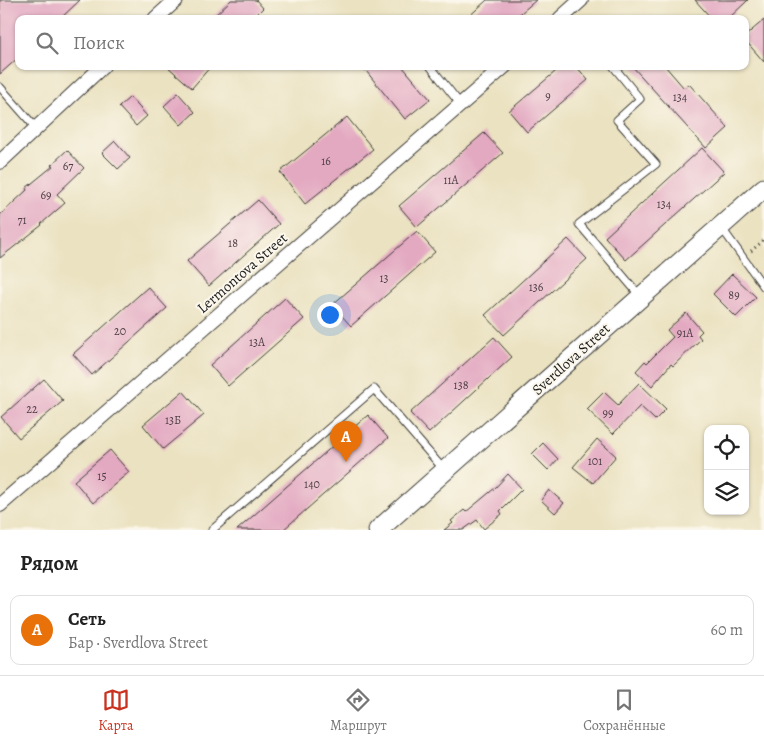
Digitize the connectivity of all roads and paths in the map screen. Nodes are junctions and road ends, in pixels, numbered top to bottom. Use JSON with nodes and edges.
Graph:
{"nodes":[{"id":1,"x":176,"y":0,"type":"edge"},
{"id":2,"x":581,"y":0,"type":"edge"},
{"id":3,"x":159,"y":15,"type":"edge"},
{"id":4,"x":568,"y":15,"type":"edge"},
{"id":5,"x":99,"y":70,"type":"edge"},
{"id":6,"x":433,"y":70,"type":"edge"},
{"id":7,"x":500,"y":70,"type":"edge"},
{"id":8,"x":616,"y":70,"type":"edge"},
{"id":9,"x":0,"y":87,"type":"edge"},
{"id":10,"x":461,"y":104,"type":"junction"},
{"id":11,"x":36,"y":128,"type":"junction"},
{"id":12,"x":0,"y":162,"type":"edge"},
{"id":13,"x":764,"y":188,"type":"edge"},
{"id":14,"x":721,"y":226,"type":"junction"},
{"id":15,"x":764,"y":240,"type":"edge"},
{"id":16,"x":743,"y":258,"type":"junction"},
{"id":17,"x":764,"y":287,"type":"edge"},
{"id":18,"x":642,"y":297,"type":"junction"},
{"id":19,"x":445,"y":472,"type":"junction"},
{"id":20,"x":0,"y":505,"type":"edge"},
{"id":21,"x":212,"y":530,"type":"edge"},
{"id":22,"x":378,"y":530,"type":"edge"}],
"edges":[{"from":1,"to":3,"type":"street"},
{"from":2,"to":4,"type":"street"},
{"from":5,"to":11,"type":"street"},
{"from":6,"to":10,"type":"lane"},
{"from":7,"to":10,"type":"street","name":"Lermontova Street"},
{"from":8,"to":18,"type":"lane"},
{"from":9,"to":11,"type":"lane"},
{"from":10,"to":20,"type":"street","name":"Lermontova Street"},
{"from":11,"to":12,"type":"street"},
{"from":13,"to":14,"type":"main road","name":"Sverdlova Street"},
{"from":14,"to":16,"type":"lane"},
{"from":14,"to":18,"type":"main road","name":"Sverdlova Street"},
{"from":15,"to":16,"type":"path"},
{"from":16,"to":17,"type":"lane"},
{"from":18,"to":19,"type":"main road","name":"Sverdlova Street"},
{"from":19,"to":21,"type":"lane"},
{"from":19,"to":22,"type":"main road","name":"Sverdlova Street"}]}
